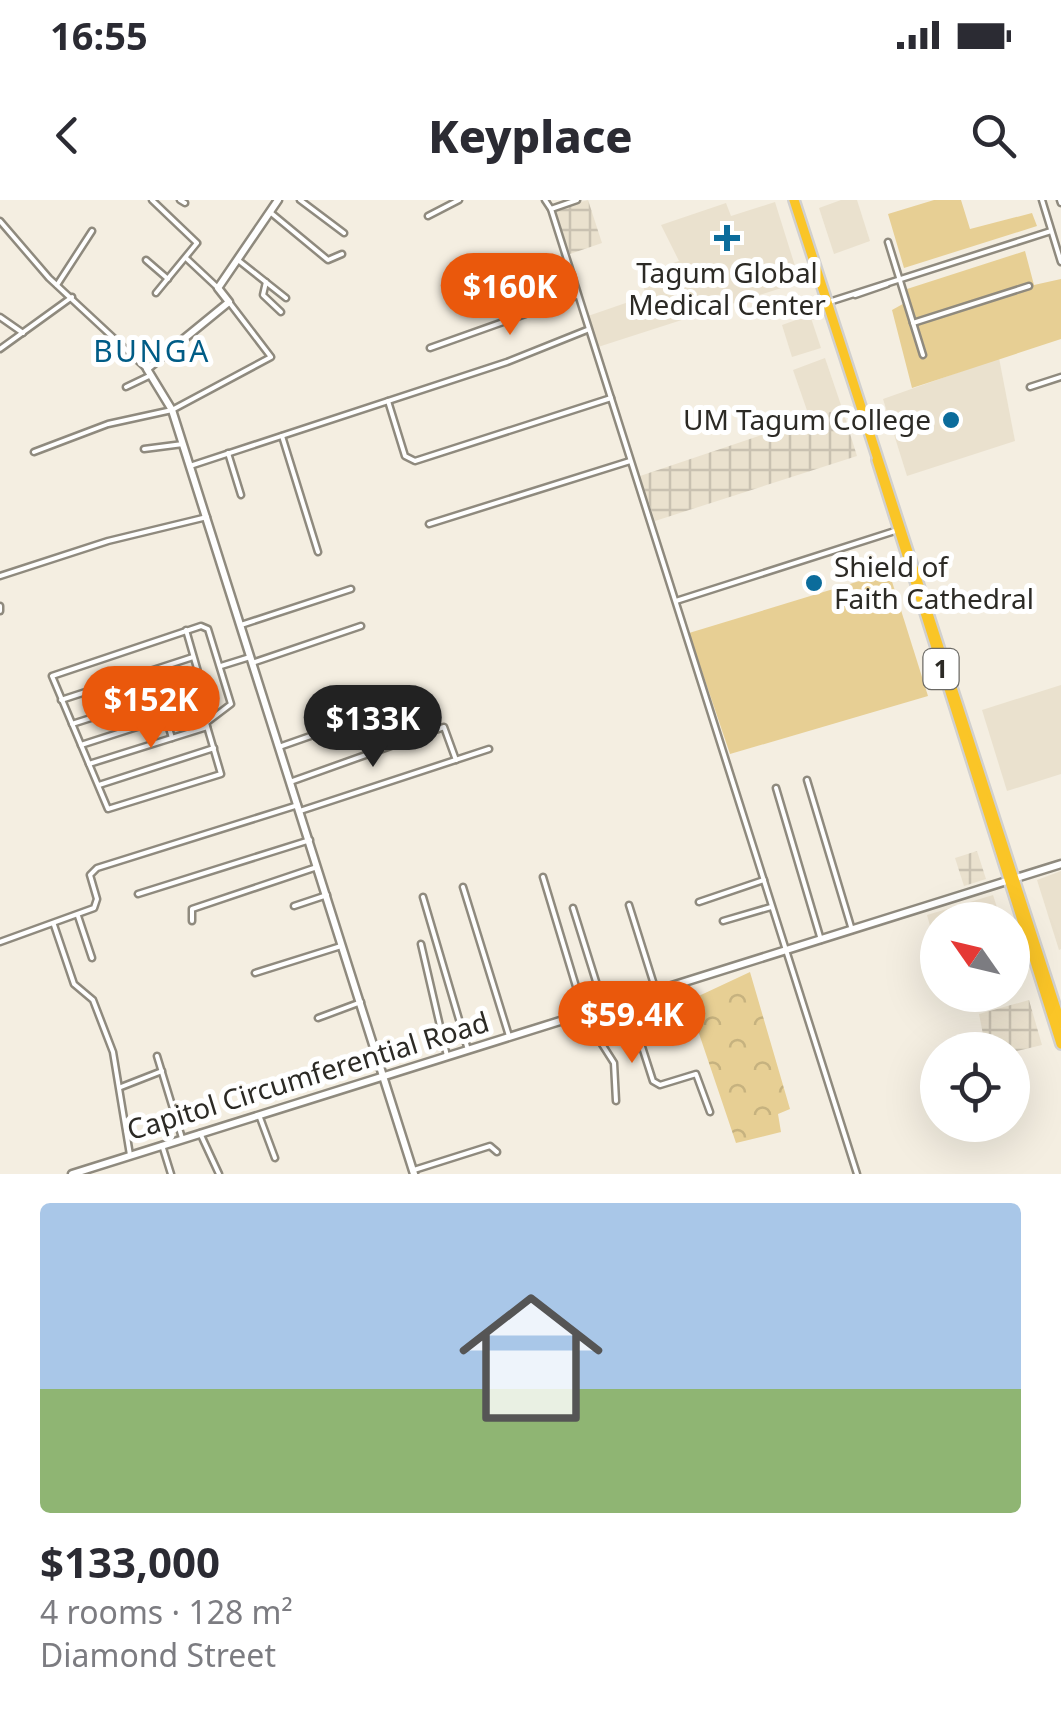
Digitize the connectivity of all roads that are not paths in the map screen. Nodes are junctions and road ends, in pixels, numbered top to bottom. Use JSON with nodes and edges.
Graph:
{"nodes":[{"id":1,"x":152,"y":200,"type":"edge"},
{"id":2,"x":278,"y":200,"type":"edge"},
{"id":3,"x":300,"y":200,"type":"edge"},
{"id":4,"x":460,"y":200,"type":"edge"},
{"id":5,"x":545,"y":200,"type":"edge"},
{"id":6,"x":577,"y":200,"type":"edge"},
{"id":7,"x":794,"y":200,"type":"edge"},
{"id":8,"x":1042,"y":200,"type":"edge"},
{"id":9,"x":551,"y":208,"type":"junction"},
{"id":10,"x":270,"y":212,"type":"junction"},
{"id":11,"x":428,"y":216,"type":"dead end"},
{"id":12,"x":0,"y":221,"type":"edge"},
{"id":13,"x":92,"y":230,"type":"dead end"},
{"id":14,"x":344,"y":233,"type":"dead end"},
{"id":15,"x":1052,"y":234,"type":"junction"},
{"id":16,"x":1061,"y":234,"type":"edge"},
{"id":17,"x":888,"y":242,"type":"dead end"},
{"id":18,"x":342,"y":254,"type":"dead end"},
{"id":19,"x":186,"y":258,"type":"junction"},
{"id":20,"x":146,"y":260,"type":"dead end"},
{"id":21,"x":238,"y":260,"type":"junction"},
{"id":22,"x":1061,"y":262,"type":"edge"},
{"id":23,"x":168,"y":279,"type":"junction"},
{"id":24,"x":900,"y":280,"type":"junction"},
{"id":25,"x":266,"y":282,"type":"junction"},
{"id":26,"x":57,"y":285,"type":"junction"},
{"id":27,"x":1029,"y":286,"type":"dead end"},
{"id":28,"x":218,"y":288,"type":"junction"},
{"id":29,"x":156,"y":292,"type":"dead end"},
{"id":30,"x":578,"y":296,"type":"junction"},
{"id":31,"x":72,"y":297,"type":"junction"},
{"id":32,"x":286,"y":298,"type":"dead end"},
{"id":33,"x":229,"y":302,"type":"junction"},
{"id":34,"x":828,"y":303,"type":"junction"},
{"id":35,"x":281,"y":312,"type":"dead end"},
{"id":36,"x":0,"y":317,"type":"edge"},
{"id":37,"x":914,"y":323,"type":"junction"},
{"id":38,"x":588,"y":330,"type":"junction"},
{"id":39,"x":23,"y":333,"type":"junction"},
{"id":40,"x":430,"y":348,"type":"dead end"},
{"id":41,"x":0,"y":349,"type":"edge"},
{"id":42,"x":923,"y":355,"type":"dead end"},
{"id":43,"x":149,"y":372,"type":"junction"},
{"id":44,"x":1061,"y":377,"type":"edge"},
{"id":45,"x":126,"y":387,"type":"dead end"},
{"id":46,"x":1030,"y":388,"type":"dead end"},
{"id":47,"x":611,"y":398,"type":"junction"},
{"id":48,"x":388,"y":401,"type":"junction"},
{"id":49,"x":172,"y":410,"type":"junction"},
{"id":50,"x":282,"y":436,"type":"junction"},
{"id":51,"x":183,"y":444,"type":"junction"},
{"id":52,"x":144,"y":448,"type":"dead end"},
{"id":53,"x":34,"y":452,"type":"dead end"},
{"id":54,"x":228,"y":453,"type":"junction"},
{"id":55,"x":877,"y":456,"type":"junction"},
{"id":56,"x":632,"y":461,"type":"junction"},
{"id":57,"x":190,"y":466,"type":"junction"},
{"id":58,"x":241,"y":494,"type":"dead end"},
{"id":59,"x":207,"y":517,"type":"junction"},
{"id":60,"x":429,"y":524,"type":"dead end"},
{"id":61,"x":898,"y":530,"type":"junction"},
{"id":62,"x":908,"y":550,"type":"junction"},
{"id":63,"x":318,"y":552,"type":"dead end"},
{"id":64,"x":0,"y":576,"type":"edge"},
{"id":65,"x":351,"y":589,"type":"dead end"},
{"id":66,"x":676,"y":601,"type":"junction"},
{"id":67,"x":241,"y":625,"type":"junction"},
{"id":68,"x":362,"y":626,"type":"dead end"},
{"id":69,"x":186,"y":630,"type":"junction"},
{"id":70,"x":193,"y":656,"type":"junction"},
{"id":71,"x":251,"y":660,"type":"junction"},
{"id":72,"x":220,"y":666,"type":"junction"},
{"id":73,"x":201,"y":682,"type":"junction"},
{"id":74,"x":159,"y":696,"type":"junction"},
{"id":75,"x":61,"y":700,"type":"junction"},
{"id":76,"x":396,"y":706,"type":"dead end"},
{"id":77,"x":211,"y":717,"type":"junction"},
{"id":78,"x":165,"y":718,"type":"junction"},
{"id":79,"x":72,"y":724,"type":"junction"},
{"id":80,"x":207,"y":727,"type":"junction"},
{"id":81,"x":172,"y":738,"type":"junction"},
{"id":82,"x":81,"y":745,"type":"junction"},
{"id":83,"x":279,"y":746,"type":"junction"},
{"id":84,"x":214,"y":748,"type":"junction"},
{"id":85,"x":489,"y":750,"type":"dead end"},
{"id":86,"x":456,"y":760,"type":"junction"},
{"id":87,"x":88,"y":764,"type":"junction"},
{"id":88,"x":808,"y":780,"type":"dead end"},
{"id":89,"x":290,"y":782,"type":"junction"},
{"id":90,"x":98,"y":785,"type":"junction"},
{"id":91,"x":776,"y":788,"type":"dead end"},
{"id":92,"x":299,"y":808,"type":"junction"},
{"id":93,"x":310,"y":840,"type":"junction"},
{"id":94,"x":1061,"y":864,"type":"edge"},
{"id":95,"x":319,"y":866,"type":"junction"},
{"id":96,"x":543,"y":877,"type":"dead end"},
{"id":97,"x":764,"y":880,"type":"junction"},
{"id":98,"x":1013,"y":880,"type":"junction"},
{"id":99,"x":464,"y":887,"type":"dead end"},
{"id":100,"x":138,"y":894,"type":"dead end"},
{"id":101,"x":328,"y":894,"type":"junction"},
{"id":102,"x":423,"y":897,"type":"dead end"},
{"id":103,"x":699,"y":902,"type":"dead end"},
{"id":104,"x":629,"y":905,"type":"dead end"},
{"id":105,"x":294,"y":906,"type":"dead end"},
{"id":106,"x":772,"y":907,"type":"junction"},
{"id":107,"x":573,"y":908,"type":"dead end"},
{"id":108,"x":78,"y":916,"type":"junction"},
{"id":109,"x":192,"y":921,"type":"dead end"},
{"id":110,"x":722,"y":921,"type":"dead end"},
{"id":111,"x":54,"y":924,"type":"junction"},
{"id":112,"x":852,"y":930,"type":"junction"},
{"id":113,"x":822,"y":940,"type":"junction"},
{"id":114,"x":0,"y":942,"type":"edge"},
{"id":115,"x":421,"y":944,"type":"dead end"},
{"id":116,"x":344,"y":945,"type":"junction"},
{"id":117,"x":787,"y":951,"type":"junction"},
{"id":118,"x":92,"y":958,"type":"dead end"},
{"id":119,"x":255,"y":973,"type":"dead end"},
{"id":120,"x":1045,"y":982,"type":"junction"},
{"id":121,"x":656,"y":991,"type":"junction"},
{"id":122,"x":627,"y":1000,"type":"junction"},
{"id":123,"x":362,"y":1002,"type":"junction"},
{"id":124,"x":604,"y":1007,"type":"junction"},
{"id":125,"x":584,"y":1013,"type":"junction"},
{"id":126,"x":318,"y":1018,"type":"dead end"},
{"id":127,"x":1061,"y":1024,"type":"edge"},
{"id":128,"x":635,"y":1025,"type":"junction"},
{"id":129,"x":509,"y":1036,"type":"junction"},
{"id":130,"x":600,"y":1041,"type":"junction"},
{"id":131,"x":1061,"y":1044,"type":"edge"},
{"id":132,"x":468,"y":1050,"type":"junction"},
{"id":133,"x":157,"y":1056,"type":"dead end"},
{"id":134,"x":447,"y":1056,"type":"junction"},
{"id":135,"x":162,"y":1071,"type":"junction"},
{"id":136,"x":384,"y":1076,"type":"junction"},
{"id":137,"x":121,"y":1086,"type":"junction"},
{"id":138,"x":616,"y":1101,"type":"dead end"},
{"id":139,"x":710,"y":1112,"type":"dead end"},
{"id":140,"x":259,"y":1115,"type":"junction"},
{"id":141,"x":200,"y":1133,"type":"junction"},
{"id":142,"x":182,"y":1138,"type":"junction"},
{"id":143,"x":162,"y":1145,"type":"junction"},
{"id":144,"x":497,"y":1152,"type":"dead end"},
{"id":145,"x":130,"y":1155,"type":"junction"},
{"id":146,"x":274,"y":1158,"type":"dead end"},
{"id":147,"x":414,"y":1172,"type":"edge"},
{"id":148,"x":72,"y":1174,"type":"edge"},
{"id":149,"x":172,"y":1174,"type":"edge"},
{"id":150,"x":219,"y":1174,"type":"edge"},
{"id":151,"x":857,"y":1174,"type":"edge"}],
"edges":[{"from":1,"to":19,"type":"street"},
{"from":2,"to":10,"type":"street"},
{"from":3,"to":14,"type":"street"},
{"from":4,"to":11,"type":"street"},
{"from":5,"to":9,"type":"street"},
{"from":6,"to":9,"type":"street"},
{"from":7,"to":34,"type":"highway","number":"1"},
{"from":8,"to":15,"type":"street"},
{"from":9,"to":30,"type":"street"},
{"from":10,"to":18,"type":"street"},
{"from":10,"to":21,"type":"street"},
{"from":12,"to":26,"type":"street"},
{"from":13,"to":26,"type":"street"},
{"from":15,"to":16,"type":"street"},
{"from":15,"to":22,"type":"street"},
{"from":15,"to":24,"type":"street"},
{"from":17,"to":24,"type":"street"},
{"from":19,"to":23,"type":"street"},
{"from":19,"to":28,"type":"street"},
{"from":20,"to":23,"type":"street"},
{"from":21,"to":25,"type":"street"},
{"from":21,"to":28,"type":"street"},
{"from":23,"to":29,"type":"street"},
{"from":24,"to":34,"type":"street"},
{"from":24,"to":37,"type":"street"},
{"from":25,"to":32,"type":"street"},
{"from":25,"to":35,"type":"street"},
{"from":26,"to":31,"type":"street"},
{"from":27,"to":37,"type":"street"},
{"from":28,"to":33,"type":"street"},
{"from":30,"to":38,"type":"street"},
{"from":30,"to":40,"type":"street"},
{"from":31,"to":39,"type":"street"},
{"from":31,"to":43,"type":"street"},
{"from":33,"to":43,"type":"street"},
{"from":33,"to":49,"type":"street"},
{"from":34,"to":55,"type":"highway","number":"1"},
{"from":36,"to":39,"type":"street"},
{"from":37,"to":42,"type":"street"},
{"from":38,"to":47,"type":"street"},
{"from":38,"to":48,"type":"street"},
{"from":39,"to":41,"type":"street"},
{"from":43,"to":45,"type":"street"},
{"from":43,"to":49,"type":"street"},
{"from":44,"to":46,"type":"street"},
{"from":47,"to":48,"type":"street"},
{"from":47,"to":56,"type":"street"},
{"from":48,"to":50,"type":"street"},
{"from":49,"to":51,"type":"street"},
{"from":49,"to":53,"type":"street"},
{"from":50,"to":54,"type":"street"},
{"from":50,"to":63,"type":"street"},
{"from":51,"to":52,"type":"street"},
{"from":51,"to":57,"type":"street"},
{"from":54,"to":57,"type":"street"},
{"from":54,"to":58,"type":"street"},
{"from":55,"to":61,"type":"highway","number":"1"},
{"from":55,"to":62,"type":"highway","number":"1"},
{"from":56,"to":60,"type":"street"},
{"from":56,"to":66,"type":"street"},
{"from":57,"to":59,"type":"street"},
{"from":59,"to":64,"type":"street"},
{"from":59,"to":67,"type":"street"},
{"from":61,"to":62,"type":"highway","number":"1"},
{"from":61,"to":66,"type":"street"},
{"from":62,"to":98,"type":"highway","number":"1"},
{"from":65,"to":67,"type":"street"},
{"from":66,"to":97,"type":"street"},
{"from":67,"to":71,"type":"street"},
{"from":68,"to":71,"type":"street"},
{"from":69,"to":70,"type":"street"},
{"from":69,"to":72,"type":"street"},
{"from":69,"to":75,"type":"street"},
{"from":70,"to":73,"type":"street"},
{"from":70,"to":75,"type":"street"},
{"from":71,"to":72,"type":"street"},
{"from":71,"to":83,"type":"street"},
{"from":72,"to":77,"type":"street"},
{"from":73,"to":74,"type":"street"},
{"from":73,"to":77,"type":"street"},
{"from":74,"to":78,"type":"street"},
{"from":74,"to":79,"type":"street"},
{"from":75,"to":79,"type":"street"},
{"from":76,"to":83,"type":"street"},
{"from":77,"to":80,"type":"street"},
{"from":78,"to":81,"type":"street"},
{"from":78,"to":82,"type":"street"},
{"from":79,"to":82,"type":"street"},
{"from":80,"to":81,"type":"street"},
{"from":80,"to":84,"type":"street"},
{"from":81,"to":87,"type":"street"},
{"from":82,"to":87,"type":"street"},
{"from":83,"to":89,"type":"street"},
{"from":84,"to":90,"type":"street"},
{"from":84,"to":90,"type":"street"},
{"from":85,"to":86,"type":"street"},
{"from":86,"to":89,"type":"street"},
{"from":86,"to":92,"type":"street"},
{"from":87,"to":90,"type":"street"},
{"from":88,"to":112,"type":"street"},
{"from":89,"to":92,"type":"street"},
{"from":91,"to":113,"type":"street"},
{"from":92,"to":93,"type":"street"},
{"from":92,"to":108,"type":"street"},
{"from":93,"to":95,"type":"street"},
{"from":93,"to":100,"type":"street"},
{"from":94,"to":98,"type":"street","name":"Capitol Circumferential Road"},
{"from":95,"to":101,"type":"street"},
{"from":95,"to":109,"type":"street"},
{"from":96,"to":125,"type":"street"},
{"from":97,"to":103,"type":"street"},
{"from":97,"to":106,"type":"street"},
{"from":98,"to":112,"type":"street","name":"Capitol Circumferential Road"},
{"from":98,"to":120,"type":"highway","number":"1"},
{"from":99,"to":129,"type":"street"},
{"from":101,"to":105,"type":"street"},
{"from":101,"to":116,"type":"street"},
{"from":102,"to":132,"type":"street"},
{"from":104,"to":121,"type":"street"},
{"from":106,"to":110,"type":"street"},
{"from":106,"to":117,"type":"street"},
{"from":107,"to":124,"type":"street"},
{"from":108,"to":111,"type":"street"},
{"from":108,"to":118,"type":"street"},
{"from":111,"to":114,"type":"street"},
{"from":111,"to":137,"type":"street"},
{"from":112,"to":113,"type":"street","name":"Capitol Circumferential Road"},
{"from":113,"to":117,"type":"street","name":"Capitol Circumferential Road"},
{"from":115,"to":134,"type":"street"},
{"from":116,"to":119,"type":"street"},
{"from":116,"to":123,"type":"street"},
{"from":117,"to":121,"type":"street","name":"Capitol Circumferential Road"},
{"from":117,"to":151,"type":"street"},
{"from":120,"to":127,"type":"highway","number":"1"},
{"from":120,"to":131,"type":"highway","number":"1"},
{"from":121,"to":122,"type":"street","name":"Capitol Circumferential Road"},
{"from":122,"to":124,"type":"street","name":"Capitol Circumferential Road"},
{"from":122,"to":128,"type":"street"},
{"from":123,"to":126,"type":"street"},
{"from":123,"to":136,"type":"street"},
{"from":124,"to":125,"type":"street","name":"Capitol Circumferential Road"},
{"from":125,"to":129,"type":"street","name":"Capitol Circumferential Road"},
{"from":125,"to":130,"type":"street"},
{"from":128,"to":130,"type":"street"},
{"from":128,"to":139,"type":"street"},
{"from":129,"to":132,"type":"street","name":"Capitol Circumferential Road"},
{"from":130,"to":138,"type":"street"},
{"from":132,"to":134,"type":"street","name":"Capitol Circumferential Road"},
{"from":133,"to":135,"type":"street"},
{"from":134,"to":136,"type":"street","name":"Capitol Circumferential Road"},
{"from":135,"to":137,"type":"street"},
{"from":135,"to":142,"type":"street"},
{"from":136,"to":140,"type":"street","name":"Capitol Circumferential Road"},
{"from":136,"to":147,"type":"street"},
{"from":137,"to":145,"type":"street"},
{"from":140,"to":141,"type":"street","name":"Capitol Circumferential Road"},
{"from":140,"to":146,"type":"street"},
{"from":141,"to":142,"type":"street","name":"Capitol Circumferential Road"},
{"from":141,"to":150,"type":"street"},
{"from":142,"to":143,"type":"street","name":"Capitol Circumferential Road"},
{"from":143,"to":145,"type":"street","name":"Capitol Circumferential Road"},
{"from":143,"to":149,"type":"street"},
{"from":144,"to":147,"type":"street"},
{"from":145,"to":148,"type":"street","name":"Capitol Circumferential Road"}]}
